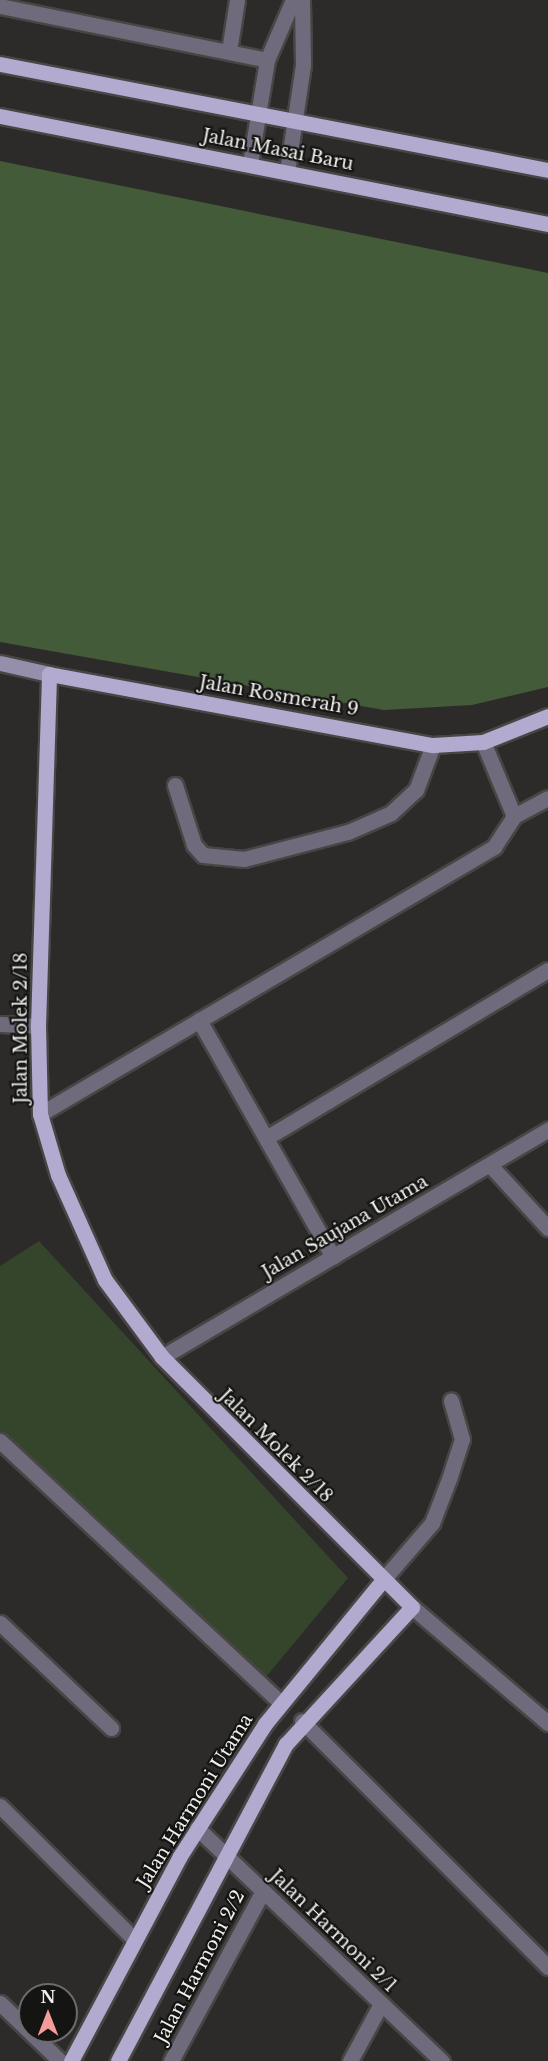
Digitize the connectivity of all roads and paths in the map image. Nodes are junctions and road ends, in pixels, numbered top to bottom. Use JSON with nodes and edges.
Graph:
{"nodes":[{"id":1,"x":237,"y":0,"type":"edge"},
{"id":2,"x":293,"y":0,"type":"edge"},
{"id":3,"x":302,"y":0,"type":"edge"},
{"id":4,"x":0,"y":6,"type":"edge"},
{"id":5,"x":229,"y":51,"type":"junction"},
{"id":6,"x":267,"y":60,"type":"junction"},
{"id":7,"x":0,"y":64,"type":"edge"},
{"id":8,"x":258,"y":114,"type":"junction"},
{"id":9,"x":0,"y":116,"type":"edge"},
{"id":10,"x":295,"y":120,"type":"junction"},
{"id":11,"x":250,"y":164,"type":"junction"},
{"id":12,"x":548,"y":170,"type":"edge"},
{"id":13,"x":287,"y":172,"type":"junction"},
{"id":14,"x":548,"y":224,"type":"edge"},
{"id":15,"x":0,"y":663,"type":"edge"},
{"id":16,"x":49,"y":674,"type":"junction"},
{"id":17,"x":548,"y":716,"type":"edge"},
{"id":18,"x":483,"y":742,"type":"junction"},
{"id":19,"x":433,"y":745,"type":"junction"},
{"id":20,"x":175,"y":785,"type":"dead end"},
{"id":21,"x":548,"y":798,"type":"edge"},
{"id":22,"x":514,"y":816,"type":"junction"},
{"id":23,"x":548,"y":970,"type":"edge"},
{"id":24,"x":199,"y":1020,"type":"junction"},
{"id":25,"x":0,"y":1024,"type":"edge"},
{"id":26,"x":38,"y":1026,"type":"junction"},
{"id":27,"x":40,"y":1114,"type":"junction"},
{"id":28,"x":548,"y":1130,"type":"edge"},
{"id":29,"x":266,"y":1138,"type":"junction"},
{"id":30,"x":490,"y":1165,"type":"junction"},
{"id":31,"x":548,"y":1228,"type":"edge"},
{"id":32,"x":333,"y":1257,"type":"junction"},
{"id":33,"x":162,"y":1357,"type":"junction"},
{"id":34,"x":451,"y":1401,"type":"dead end"},
{"id":35,"x":0,"y":1441,"type":"edge"},
{"id":36,"x":382,"y":1581,"type":"junction"},
{"id":37,"x":412,"y":1607,"type":"junction"},
{"id":38,"x":0,"y":1623,"type":"edge"},
{"id":39,"x":281,"y":1703,"type":"junction"},
{"id":40,"x":302,"y":1721,"type":"junction"},
{"id":41,"x":548,"y":1723,"type":"edge"},
{"id":42,"x":111,"y":1728,"type":"dead end"},
{"id":43,"x":0,"y":1806,"type":"edge"},
{"id":44,"x":197,"y":1828,"type":"junction"},
{"id":45,"x":226,"y":1853,"type":"junction"},
{"id":46,"x":263,"y":1891,"type":"junction"},
{"id":47,"x":134,"y":1939,"type":"junction"},
{"id":48,"x":548,"y":1967,"type":"edge"},
{"id":49,"x":0,"y":2003,"type":"edge"},
{"id":50,"x":381,"y":2004,"type":"junction"},
{"id":51,"x":60,"y":2061,"type":"edge"},
{"id":52,"x":71,"y":2061,"type":"edge"},
{"id":53,"x":118,"y":2061,"type":"edge"},
{"id":54,"x":171,"y":2061,"type":"edge"},
{"id":55,"x":350,"y":2061,"type":"edge"},
{"id":56,"x":442,"y":2061,"type":"edge"}],
"edges":[{"from":1,"to":5,"type":"street"},
{"from":2,"to":6,"type":"street"},
{"from":3,"to":10,"type":"street"},
{"from":4,"to":5,"type":"street"},
{"from":5,"to":6,"type":"street"},
{"from":6,"to":8,"type":"street"},
{"from":7,"to":8,"type":"main road","name":"Jalan Masai Baru"},
{"from":8,"to":10,"type":"main road","name":"Jalan Masai Baru"},
{"from":8,"to":11,"type":"street"},
{"from":9,"to":11,"type":"main road","name":"Jalan Masai Baru"},
{"from":10,"to":12,"type":"main road","name":"Jalan Masai Baru"},
{"from":10,"to":13,"type":"street"},
{"from":11,"to":13,"type":"main road","name":"Jalan Masai Baru"},
{"from":13,"to":14,"type":"main road","name":"Jalan Masai Baru"},
{"from":15,"to":16,"type":"street","name":"Jalan Rosmerah 9"},
{"from":16,"to":19,"type":"main road","name":"Jalan Rosmerah 9"},
{"from":16,"to":26,"type":"main road","name":"Jalan Molek 2/18"},
{"from":17,"to":18,"type":"main road","name":"Jalan Rosmerah 9"},
{"from":18,"to":19,"type":"main road","name":"Jalan Rosmerah 9"},
{"from":18,"to":22,"type":"street"},
{"from":19,"to":20,"type":"street"},
{"from":21,"to":22,"type":"street"},
{"from":22,"to":24,"type":"street"},
{"from":23,"to":29,"type":"street"},
{"from":24,"to":27,"type":"street"},
{"from":24,"to":29,"type":"street"},
{"from":25,"to":26,"type":"street"},
{"from":26,"to":27,"type":"main road","name":"Jalan Molek 2/18"},
{"from":27,"to":33,"type":"main road","name":"Jalan Molek 2/18"},
{"from":28,"to":30,"type":"street","name":"Jalan Saujana Utama"},
{"from":29,"to":32,"type":"street"},
{"from":30,"to":31,"type":"street"},
{"from":30,"to":32,"type":"street","name":"Jalan Saujana Utama"},
{"from":32,"to":33,"type":"street","name":"Jalan Saujana Utama"},
{"from":33,"to":36,"type":"main road","name":"Jalan Molek 2/18"},
{"from":34,"to":36,"type":"street"},
{"from":35,"to":39,"type":"street"},
{"from":36,"to":37,"type":"main road","name":"Jalan Molek 2/18"},
{"from":36,"to":39,"type":"main road","name":"Jalan Harmoni Utama"},
{"from":37,"to":40,"type":"main road"},
{"from":37,"to":41,"type":"street"},
{"from":38,"to":42,"type":"street"},
{"from":39,"to":44,"type":"main road","name":"Jalan Harmoni Utama"},
{"from":40,"to":45,"type":"main road"},
{"from":40,"to":48,"type":"street"},
{"from":43,"to":47,"type":"street"},
{"from":44,"to":45,"type":"street","name":"Jalan Harmoni 2/1"},
{"from":44,"to":47,"type":"main road","name":"Jalan Harmoni Utama"},
{"from":45,"to":46,"type":"street","name":"Jalan Harmoni 2/1"},
{"from":45,"to":53,"type":"main road"},
{"from":46,"to":50,"type":"street","name":"Jalan Harmoni 2/1"},
{"from":46,"to":54,"type":"street","name":"Jalan Harmoni 2/2"},
{"from":47,"to":52,"type":"main road","name":"Jalan Harmoni Utama"},
{"from":49,"to":51,"type":"street"},
{"from":50,"to":55,"type":"street"},
{"from":50,"to":56,"type":"street","name":"Jalan Harmoni 2/1"}]}
